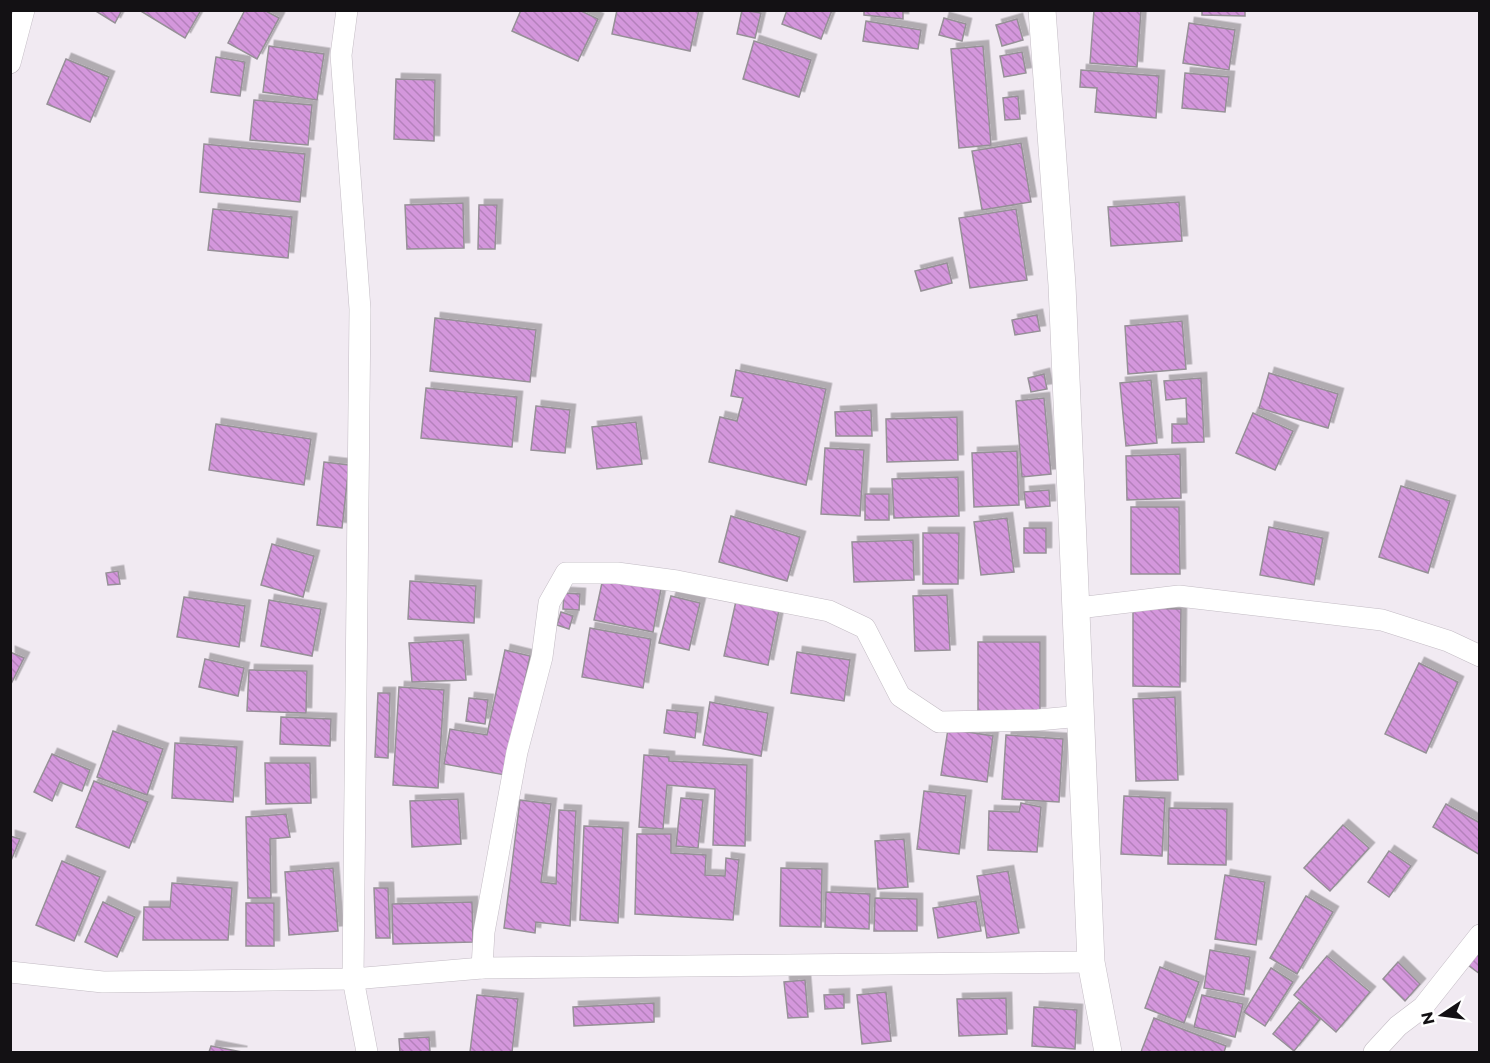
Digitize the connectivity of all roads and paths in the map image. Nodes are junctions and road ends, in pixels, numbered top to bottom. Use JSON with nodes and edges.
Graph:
{"nodes":[{"id":1,"x":24,"y":10,"type":"edge"},
{"id":2,"x":347,"y":10,"type":"edge"},
{"id":3,"x":1042,"y":10,"type":"edge"},
{"id":4,"x":10,"y":63,"type":"edge"},
{"id":5,"x":1078,"y":608,"type":"junction"},
{"id":6,"x":1479,"y":656,"type":"edge"},
{"id":7,"x":1081,"y":716,"type":"junction"},
{"id":8,"x":1479,"y":935,"type":"edge"},
{"id":9,"x":1091,"y":962,"type":"junction"},
{"id":10,"x":482,"y":968,"type":"junction"},
{"id":11,"x":10,"y":972,"type":"edge"},
{"id":12,"x":353,"y":979,"type":"junction"},
{"id":13,"x":368,"y":1053,"type":"edge"},
{"id":14,"x":1108,"y":1053,"type":"edge"},
{"id":15,"x":1374,"y":1053,"type":"edge"}],
"edges":[{"from":1,"to":4,"type":"street"},
{"from":2,"to":12,"type":"street"},
{"from":3,"to":5,"type":"street"},
{"from":5,"to":6,"type":"street"},
{"from":5,"to":7,"type":"street"},
{"from":7,"to":9,"type":"street"},
{"from":7,"to":10,"type":"street"},
{"from":8,"to":15,"type":"street"},
{"from":9,"to":10,"type":"street"},
{"from":9,"to":14,"type":"street"},
{"from":10,"to":12,"type":"street"},
{"from":11,"to":12,"type":"street"},
{"from":12,"to":13,"type":"street"}]}
